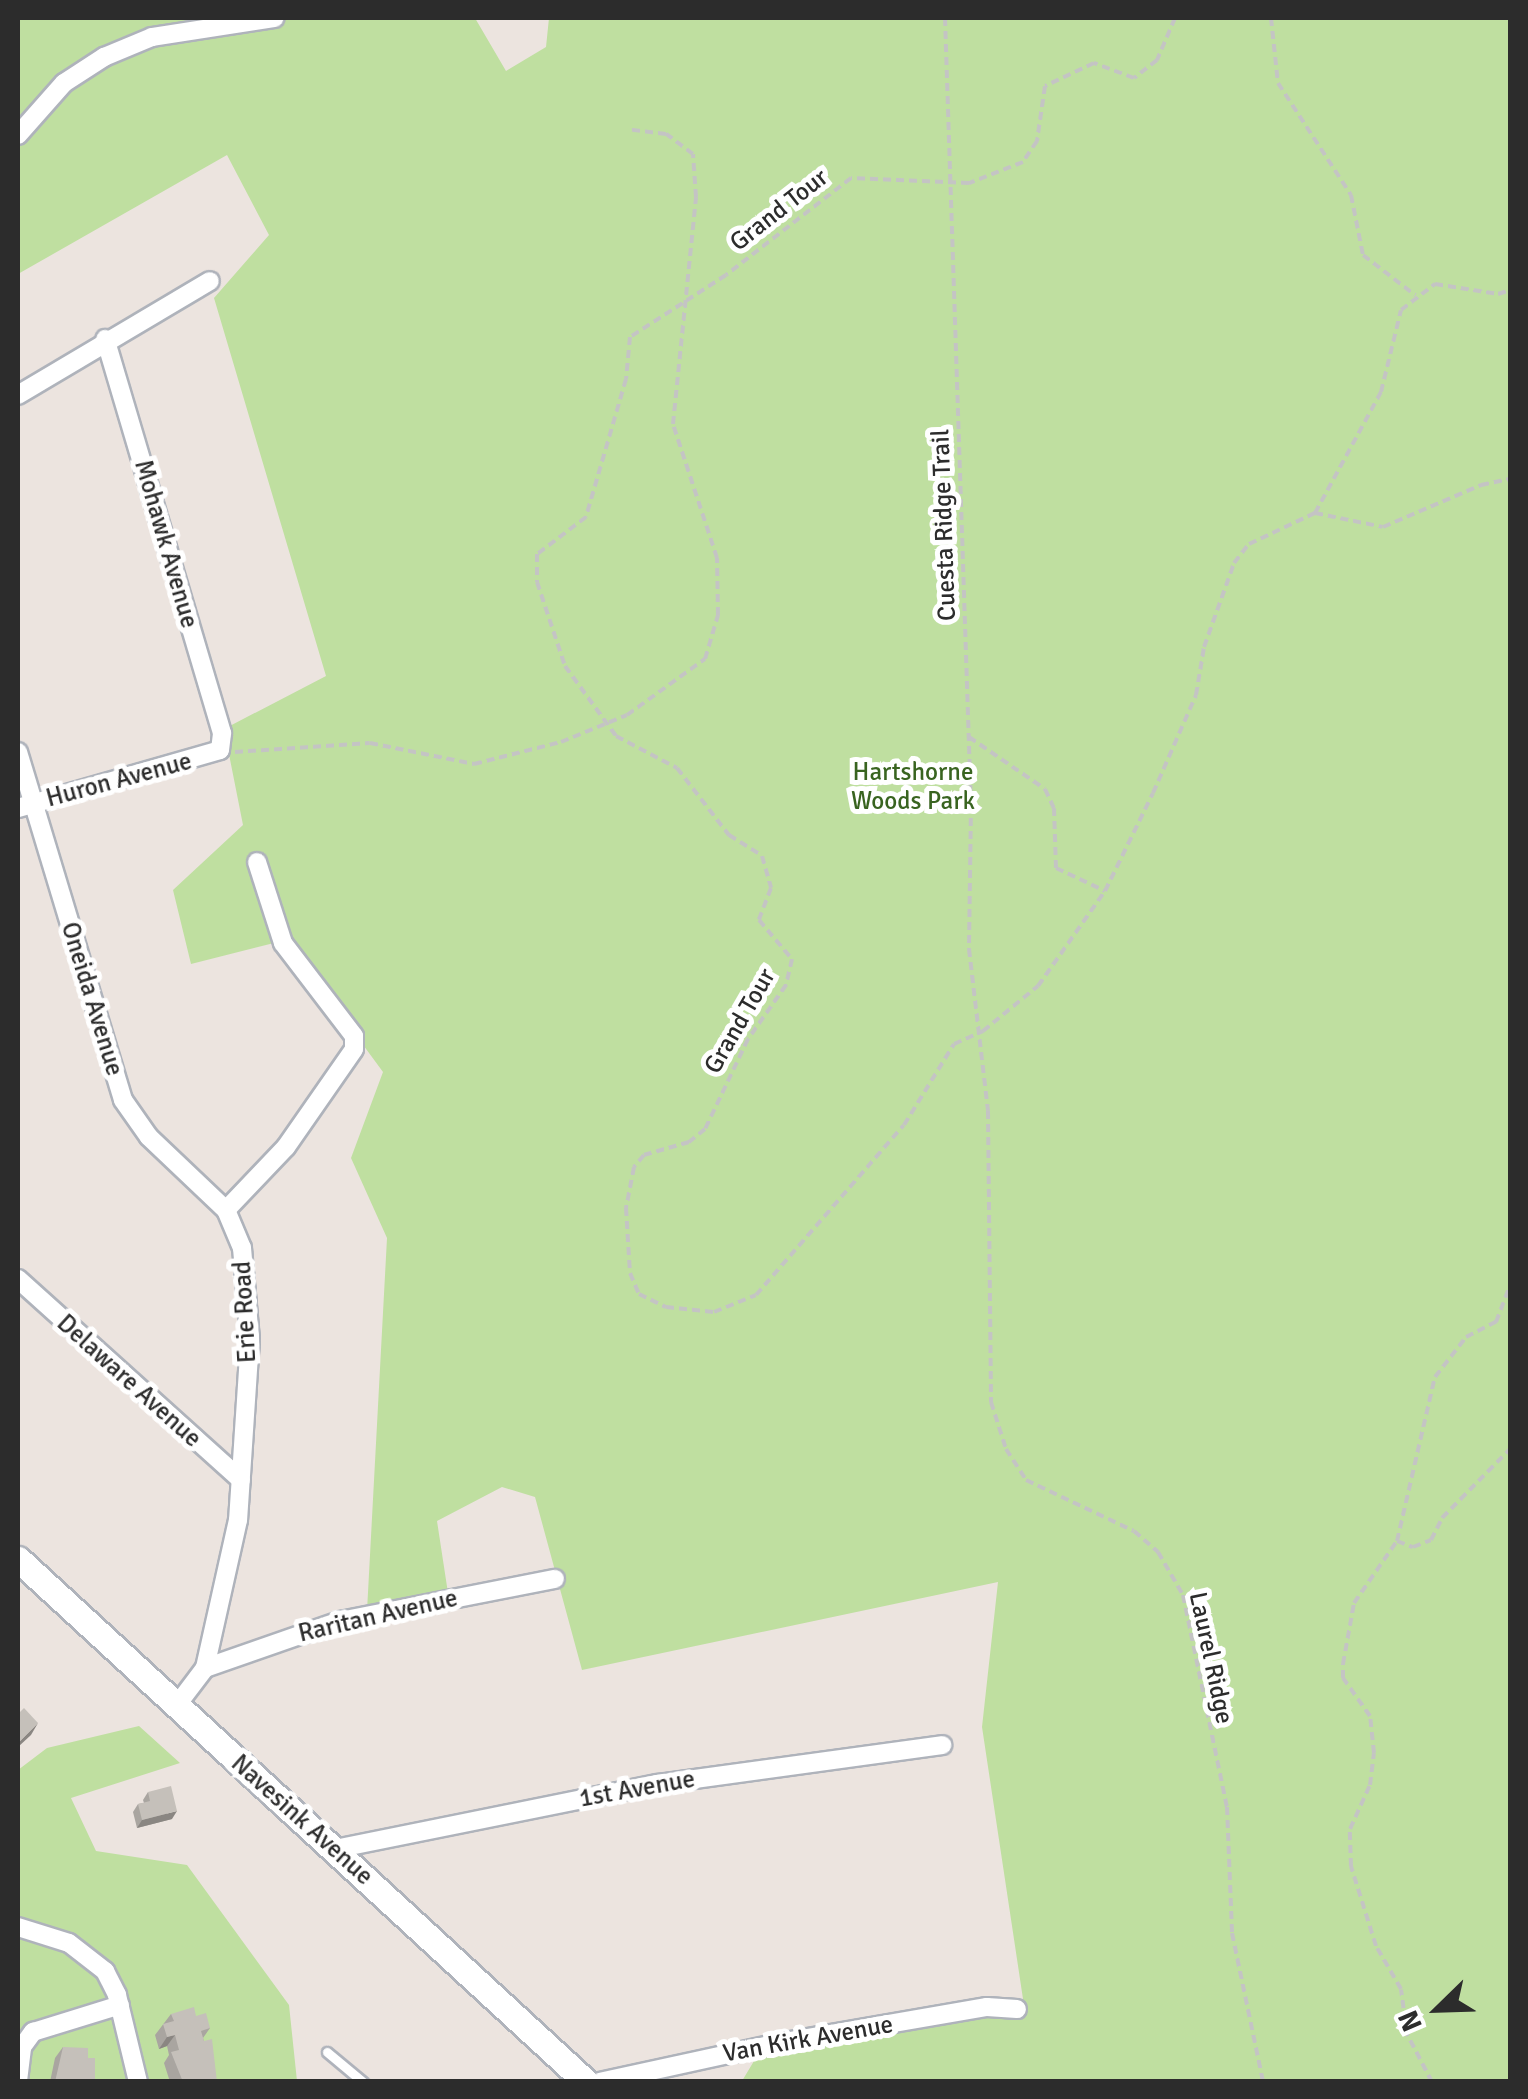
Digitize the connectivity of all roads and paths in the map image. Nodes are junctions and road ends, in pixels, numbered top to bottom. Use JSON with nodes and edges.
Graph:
{"nodes":[{"id":1,"x":274,"y":18,"type":"edge"},
{"id":2,"x":945,"y":18,"type":"edge"},
{"id":3,"x":1176,"y":18,"type":"edge"},
{"id":4,"x":1271,"y":18,"type":"edge"},
{"id":5,"x":628,"y":129,"type":"dead end"},
{"id":6,"x":18,"y":135,"type":"edge"},
{"id":7,"x":951,"y":183,"type":"junction"},
{"id":8,"x":210,"y":281,"type":"dead end"},
{"id":9,"x":1510,"y":290,"type":"edge"},
{"id":10,"x":1416,"y":296,"type":"junction"},
{"id":11,"x":683,"y":304,"type":"junction"},
{"id":12,"x":105,"y":339,"type":"junction"},
{"id":13,"x":18,"y":395,"type":"edge"},
{"id":14,"x":1510,"y":479,"type":"edge"},
{"id":15,"x":1315,"y":514,"type":"junction"},
{"id":16,"x":606,"y":724,"type":"junction"},
{"id":17,"x":969,"y":737,"type":"junction"},
{"id":18,"x":220,"y":750,"type":"junction"},
{"id":19,"x":18,"y":752,"type":"edge"},
{"id":20,"x":25,"y":806,"type":"edge"},
{"id":21,"x":257,"y":862,"type":"dead end"},
{"id":22,"x":1104,"y":891,"type":"junction"},
{"id":23,"x":982,"y":1031,"type":"junction"},
{"id":24,"x":226,"y":1210,"type":"junction"},
{"id":25,"x":18,"y":1279,"type":"edge"},
{"id":26,"x":1510,"y":1286,"type":"edge"},
{"id":27,"x":1510,"y":1449,"type":"edge"},
{"id":28,"x":242,"y":1480,"type":"junction"},
{"id":29,"x":1397,"y":1541,"type":"junction"},
{"id":30,"x":18,"y":1559,"type":"edge"},
{"id":31,"x":554,"y":1578,"type":"dead end"},
{"id":32,"x":204,"y":1668,"type":"junction"},
{"id":33,"x":177,"y":1704,"type":"junction"},
{"id":34,"x":942,"y":1745,"type":"dead end"},
{"id":35,"x":335,"y":1849,"type":"junction"},
{"id":36,"x":18,"y":1927,"type":"edge"},
{"id":37,"x":120,"y":2005,"type":"junction"},
{"id":38,"x":1018,"y":2009,"type":"dead end"},
{"id":39,"x":327,"y":2052,"type":"dead end"},
{"id":40,"x":585,"y":2080,"type":"edge"},
{"id":41,"x":18,"y":2081,"type":"edge"},
{"id":42,"x":138,"y":2082,"type":"edge"},
{"id":43,"x":363,"y":2082,"type":"edge"},
{"id":44,"x":1262,"y":2082,"type":"edge"},
{"id":45,"x":1432,"y":2082,"type":"edge"}],
"edges":[{"from":1,"to":6,"type":"street"},
{"from":2,"to":7,"type":"path","name":"Cuesta Ridge Trail"},
{"from":3,"to":7,"type":"path","name":"Grand Tour"},
{"from":4,"to":10,"type":"path"},
{"from":5,"to":11,"type":"path"},
{"from":7,"to":11,"type":"path","name":"Grand Tour"},
{"from":7,"to":17,"type":"path","name":"Cuesta Ridge Trail"},
{"from":8,"to":12,"type":"street"},
{"from":9,"to":10,"type":"path"},
{"from":10,"to":15,"type":"path"},
{"from":11,"to":16,"type":"path"},
{"from":11,"to":16,"type":"path","name":"Grand Tour"},
{"from":12,"to":13,"type":"street"},
{"from":12,"to":18,"type":"street","name":"Mohawk Avenue"},
{"from":14,"to":15,"type":"path"},
{"from":15,"to":22,"type":"path"},
{"from":16,"to":18,"type":"path"},
{"from":16,"to":23,"type":"path","name":"Grand Tour"},
{"from":17,"to":22,"type":"path"},
{"from":17,"to":23,"type":"path","name":"Cuesta Ridge Trail"},
{"from":18,"to":20,"type":"street","name":"Huron Avenue"},
{"from":19,"to":20,"type":"street","name":"Oneida Avenue"},
{"from":20,"to":24,"type":"street","name":"Oneida Avenue"},
{"from":21,"to":24,"type":"street"},
{"from":22,"to":23,"type":"path"},
{"from":23,"to":44,"type":"path","name":"Laurel Ridge"},
{"from":24,"to":28,"type":"street","name":"Erie Road"},
{"from":25,"to":28,"type":"street","name":"Delaware Avenue"},
{"from":26,"to":29,"type":"path"},
{"from":27,"to":29,"type":"path"},
{"from":28,"to":32,"type":"street","name":"Erie Road"},
{"from":29,"to":45,"type":"path"},
{"from":30,"to":33,"type":"main road","name":"Navesink Avenue"},
{"from":31,"to":32,"type":"street","name":"Raritan Avenue"},
{"from":32,"to":33,"type":"street","name":"Erie Road"},
{"from":33,"to":35,"type":"main road","name":"Navesink Avenue"},
{"from":34,"to":35,"type":"street","name":"1st Avenue"},
{"from":35,"to":40,"type":"main road","name":"Navesink Avenue"},
{"from":36,"to":37,"type":"street"},
{"from":37,"to":41,"type":"street"},
{"from":37,"to":42,"type":"street"},
{"from":38,"to":40,"type":"street","name":"Van Kirk Avenue"},
{"from":39,"to":43,"type":"lane"}]}
